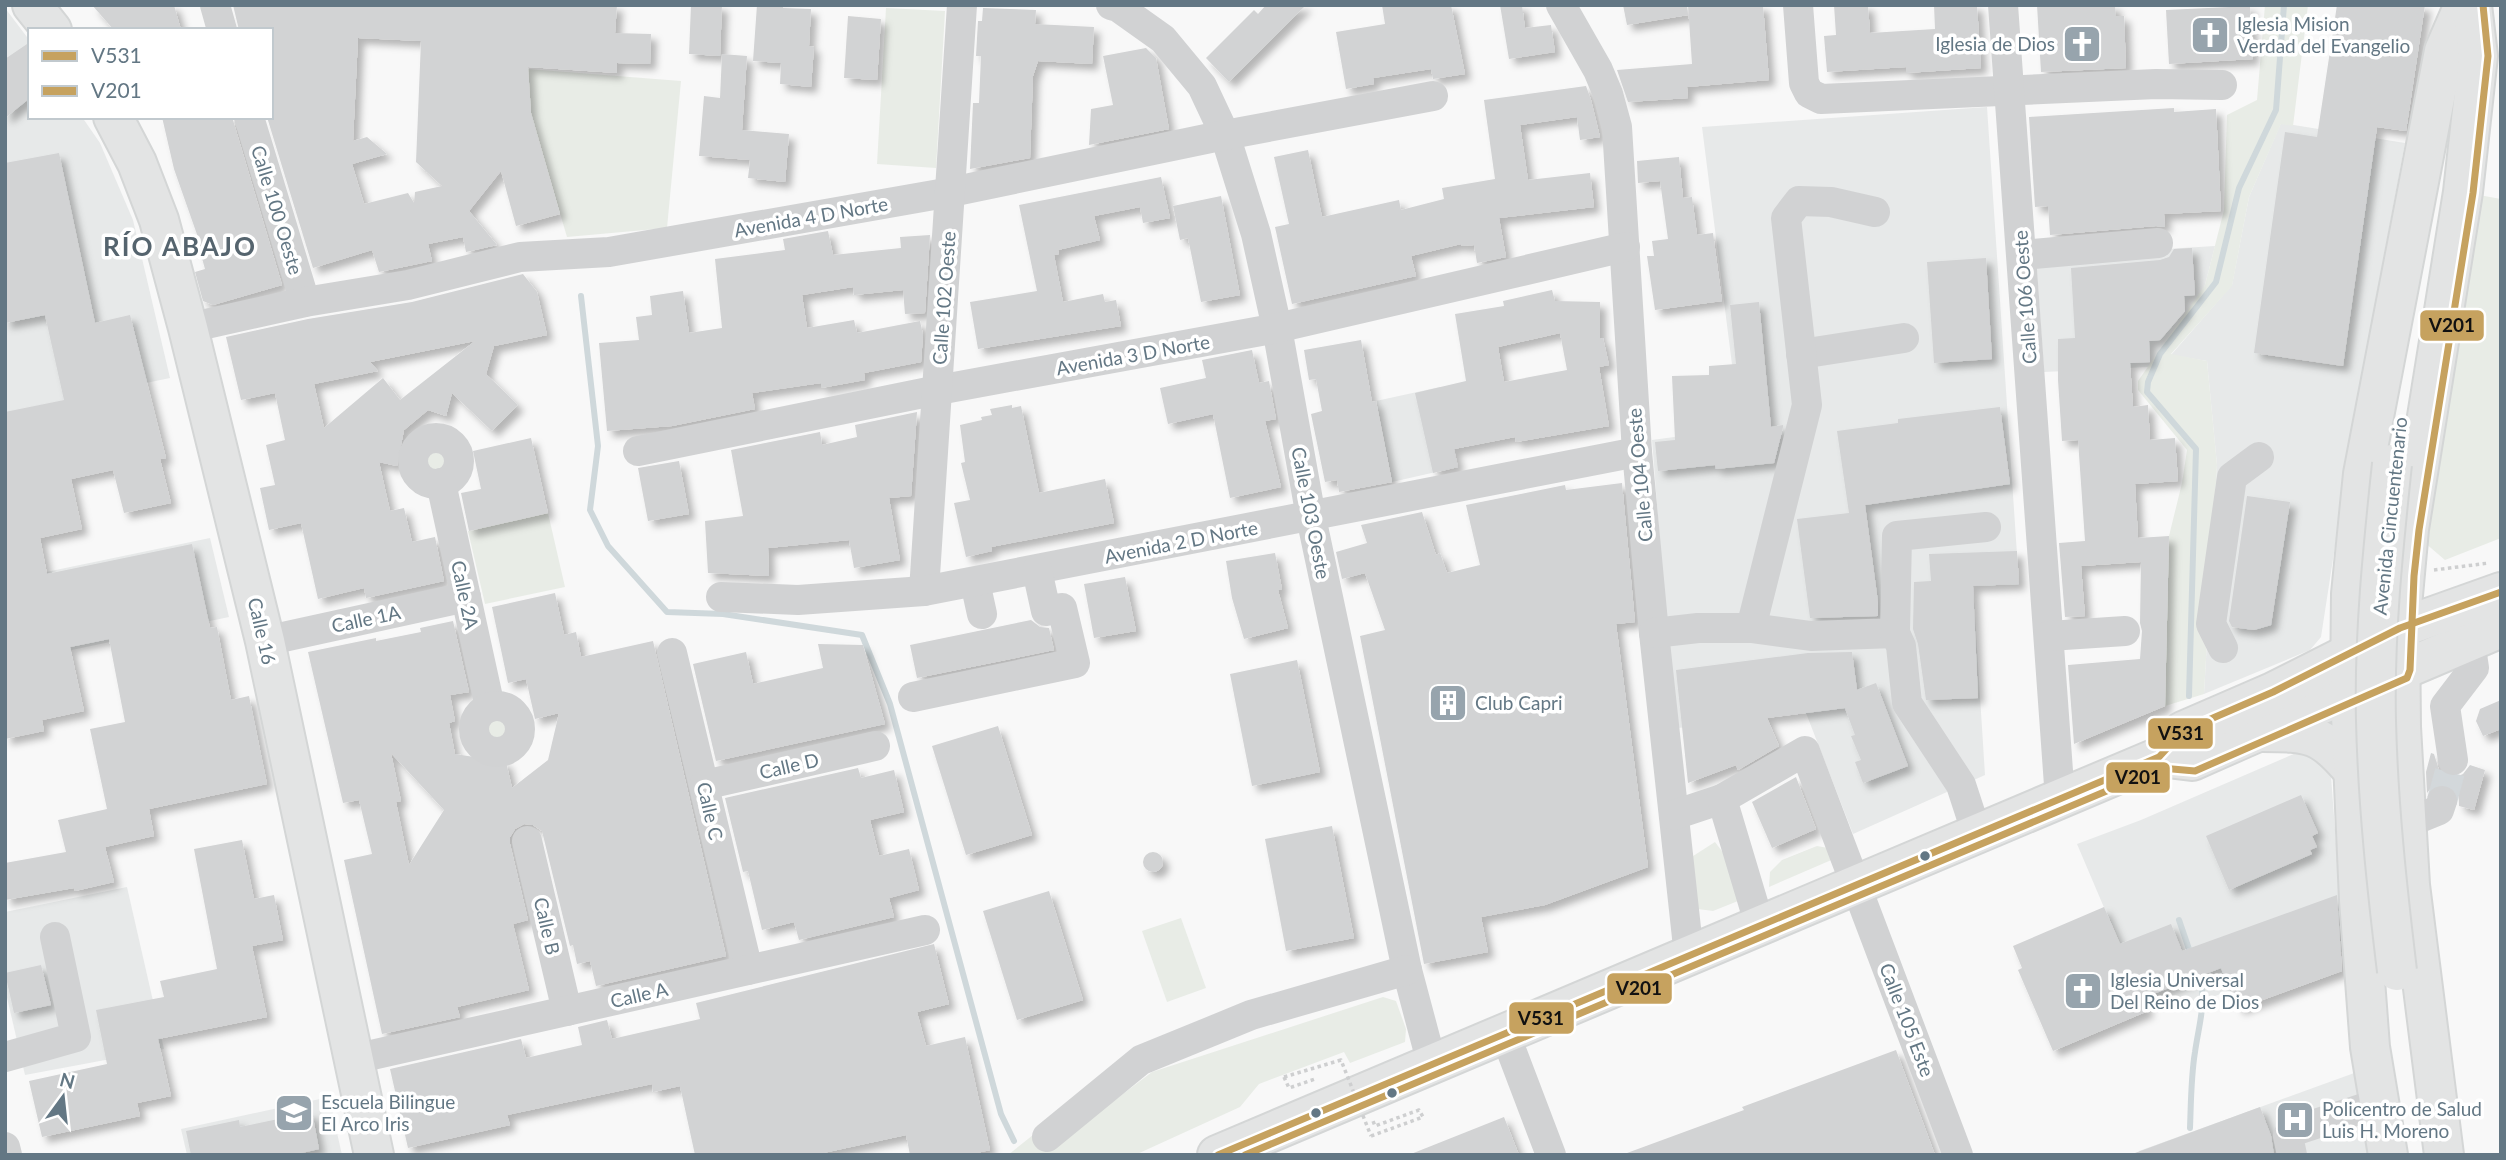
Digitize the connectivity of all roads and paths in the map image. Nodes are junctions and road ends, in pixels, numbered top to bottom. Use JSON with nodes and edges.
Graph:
{"nodes":[{"id":1,"x":32,"y":5,"type":"edge"},
{"id":2,"x":215,"y":5,"type":"edge"},
{"id":3,"x":962,"y":5,"type":"edge"},
{"id":4,"x":1111,"y":5,"type":"edge"},
{"id":5,"x":1561,"y":5,"type":"edge"},
{"id":6,"x":1798,"y":5,"type":"edge"},
{"id":7,"x":2003,"y":5,"type":"edge"},
{"id":8,"x":2468,"y":5,"type":"edge"},
{"id":9,"x":49,"y":28,"type":"edge"},
{"id":10,"x":221,"y":28,"type":"edge"},
{"id":11,"x":2222,"y":85,"type":"dead end"},
{"id":12,"x":2010,"y":91,"type":"junction"},
{"id":13,"x":1433,"y":96,"type":"dead end"},
{"id":14,"x":114,"y":119,"type":"edge"},
{"id":15,"x":250,"y":119,"type":"edge"},
{"id":16,"x":1225,"y":135,"type":"junction"},
{"id":17,"x":951,"y":192,"type":"junction"},
{"id":18,"x":1875,"y":212,"type":"dead end"},
{"id":19,"x":2158,"y":243,"type":"dead end"},
{"id":20,"x":1625,"y":247,"type":"junction"},
{"id":21,"x":2022,"y":255,"type":"junction"},
{"id":22,"x":305,"y":303,"type":"junction"},
{"id":23,"x":188,"y":328,"type":"junction"},
{"id":24,"x":1277,"y":328,"type":"junction"},
{"id":25,"x":1904,"y":338,"type":"dead end"},
{"id":26,"x":1801,"y":354,"type":"junction"},
{"id":27,"x":938,"y":390,"type":"junction"},
{"id":28,"x":638,"y":452,"type":"dead end"},
{"id":29,"x":1637,"y":452,"type":"junction"},
{"id":30,"x":2259,"y":457,"type":"dead end"},
{"id":31,"x":440,"y":483,"type":"dead end"},
{"id":32,"x":1311,"y":517,"type":"junction"},
{"id":33,"x":1986,"y":527,"type":"dead end"},
{"id":34,"x":1037,"y":570,"type":"junction"},
{"id":35,"x":975,"y":582,"type":"junction"},
{"id":36,"x":924,"y":591,"type":"junction"},
{"id":37,"x":2501,"y":592,"type":"edge"},
{"id":38,"x":466,"y":597,"type":"junction"},
{"id":39,"x":721,"y":597,"type":"dead end"},
{"id":40,"x":982,"y":614,"type":"dead end"},
{"id":41,"x":1751,"y":628,"type":"junction"},
{"id":42,"x":2400,"y":628,"type":"junction"},
{"id":43,"x":2124,"y":631,"type":"dead end"},
{"id":44,"x":1654,"y":633,"type":"junction"},
{"id":45,"x":1895,"y":634,"type":"junction"},
{"id":46,"x":2485,"y":635,"type":"edge"},
{"id":47,"x":2049,"y":636,"type":"junction"},
{"id":48,"x":265,"y":641,"type":"junction"},
{"id":49,"x":2223,"y":648,"type":"dead end"},
{"id":50,"x":672,"y":653,"type":"dead end"},
{"id":51,"x":2349,"y":653,"type":"junction"},
{"id":52,"x":2400,"y":670,"type":"junction"},
{"id":53,"x":2350,"y":692,"type":"junction"},
{"id":54,"x":914,"y":697,"type":"dead end"},
{"id":55,"x":490,"y":707,"type":"dead end"},
{"id":56,"x":2257,"y":732,"type":"junction"},
{"id":57,"x":875,"y":746,"type":"dead end"},
{"id":58,"x":2159,"y":757,"type":"junction"},
{"id":59,"x":2453,"y":760,"type":"tunnel mouth"},
{"id":60,"x":2353,"y":771,"type":"junction"},
{"id":61,"x":704,"y":785,"type":"junction"},
{"id":62,"x":1722,"y":799,"type":"junction"},
{"id":63,"x":2060,"y":799,"type":"junction"},
{"id":64,"x":2442,"y":801,"type":"tunnel mouth"},
{"id":65,"x":1674,"y":814,"type":"junction"},
{"id":66,"x":2407,"y":822,"type":"junction"},
{"id":67,"x":1978,"y":834,"type":"junction"},
{"id":68,"x":527,"y":841,"type":"dead end"},
{"id":69,"x":1856,"y":886,"type":"junction"},
{"id":70,"x":1760,"y":926,"type":"junction"},
{"id":71,"x":925,"y":930,"type":"dead end"},
{"id":72,"x":55,"y":937,"type":"dead end"},
{"id":73,"x":1689,"y":956,"type":"junction"},
{"id":74,"x":748,"y":970,"type":"junction"},
{"id":75,"x":1407,"y":970,"type":"junction"},
{"id":76,"x":567,"y":1011,"type":"junction"},
{"id":77,"x":1505,"y":1034,"type":"junction"},
{"id":78,"x":5,"y":1057,"type":"edge"},
{"id":79,"x":354,"y":1059,"type":"junction"},
{"id":80,"x":1432,"y":1064,"type":"junction"},
{"id":81,"x":1327,"y":1075,"type":"dead end"},
{"id":82,"x":2379,"y":1108,"type":"junction"},
{"id":83,"x":1375,"y":1126,"type":"dead end"},
{"id":84,"x":1047,"y":1137,"type":"dead end"},
{"id":85,"x":5,"y":1147,"type":"edge"},
{"id":86,"x":7,"y":1155,"type":"edge"},
{"id":87,"x":374,"y":1155,"type":"edge"},
{"id":88,"x":1217,"y":1155,"type":"edge"},
{"id":89,"x":1550,"y":1155,"type":"edge"},
{"id":90,"x":1958,"y":1155,"type":"edge"},
{"id":91,"x":2292,"y":1155,"type":"edge"},
{"id":92,"x":2388,"y":1155,"type":"edge"},
{"id":93,"x":2420,"y":1155,"type":"edge"},
{"id":94,"x":2444,"y":1155,"type":"edge"}],
"edges":[{"from":1,"to":9,"type":"main road"},
{"from":2,"to":10,"type":"street"},
{"from":3,"to":17,"type":"street","name":"Calle 102 Oeste"},
{"from":4,"to":16,"type":"street","name":"Calle 103 Oeste"},
{"from":5,"to":20,"type":"street","name":"Calle 104 Oeste"},
{"from":6,"to":12,"type":"street"},
{"from":7,"to":12,"type":"street","name":"Calle 106 Oeste"},
{"from":8,"to":42,"type":"main road"},
{"from":8,"to":51,"type":"main road"},
{"from":8,"to":93,"type":"main road","name":"Avenida Cincuentenario","bridge":true},
{"from":11,"to":12,"type":"street"},
{"from":12,"to":21,"type":"street","name":"Calle 106 Oeste"},
{"from":13,"to":16,"type":"street","name":"Avenida 4 D Norte"},
{"from":14,"to":23,"type":"main road","name":"Calle 16"},
{"from":15,"to":22,"type":"street","name":"Calle 100 Oeste"},
{"from":16,"to":17,"type":"street","name":"Avenida 4 D Norte"},
{"from":16,"to":24,"type":"street","name":"Calle 103 Oeste"},
{"from":17,"to":22,"type":"street","name":"Avenida 4 D Norte"},
{"from":17,"to":27,"type":"street","name":"Calle 102 Oeste"},
{"from":18,"to":26,"type":"street"},
{"from":19,"to":21,"type":"street"},
{"from":20,"to":24,"type":"street","name":"Avenida 3 D Norte"},
{"from":20,"to":29,"type":"street","name":"Calle 104 Oeste"},
{"from":21,"to":47,"type":"street","name":"Calle 106 Oeste"},
{"from":22,"to":23,"type":"street","name":"Avenida 4 D Norte"},
{"from":23,"to":48,"type":"main road","name":"Calle 16"},
{"from":24,"to":27,"type":"street","name":"Avenida 3 D Norte"},
{"from":24,"to":32,"type":"street","name":"Calle 103 Oeste"},
{"from":25,"to":26,"type":"street"},
{"from":26,"to":41,"type":"street"},
{"from":27,"to":28,"type":"street","name":"Avenida 3 D Norte"},
{"from":27,"to":36,"type":"street","name":"Calle 102 Oeste"},
{"from":29,"to":32,"type":"street","name":"Avenida 2 D Norte"},
{"from":29,"to":44,"type":"street","name":"Calle 104 Oeste"},
{"from":30,"to":49,"type":"street"},
{"from":31,"to":38,"type":"street","name":"Calle 2A"},
{"from":32,"to":34,"type":"street","name":"Avenida 2 D Norte"},
{"from":32,"to":75,"type":"street","name":"Calle 103 Oeste"},
{"from":33,"to":45,"type":"street"},
{"from":34,"to":35,"type":"street","name":"Avenida 2 D Norte"},
{"from":34,"to":54,"type":"street"},
{"from":35,"to":36,"type":"street","name":"Avenida 2 D Norte"},
{"from":35,"to":40,"type":"street"},
{"from":36,"to":39,"type":"street","name":"Avenida 2 D Norte"},
{"from":37,"to":42,"type":"main road"},
{"from":38,"to":48,"type":"street","name":"Calle 1A"},
{"from":38,"to":55,"type":"street","name":"Calle 2A"},
{"from":41,"to":44,"type":"street"},
{"from":41,"to":45,"type":"street"},
{"from":42,"to":51,"type":"main road"},
{"from":42,"to":52,"type":"main road"},
{"from":43,"to":47,"type":"street"},
{"from":44,"to":65,"type":"street","name":"Calle 104 Oeste"},
{"from":45,"to":67,"type":"street"},
{"from":46,"to":52,"type":"main road"},
{"from":46,"to":59,"type":"street"},
{"from":47,"to":63,"type":"street","name":"Calle 106 Oeste"},
{"from":48,"to":79,"type":"main road","name":"Calle 16"},
{"from":50,"to":61,"type":"street","name":"Calle C"},
{"from":51,"to":53,"type":"main road"},
{"from":51,"to":58,"type":"main road"},
{"from":52,"to":53,"type":"main road"},
{"from":52,"to":66,"type":"main road"},
{"from":53,"to":56,"type":"main road"},
{"from":53,"to":60,"type":"main road"},
{"from":56,"to":58,"type":"main road"},
{"from":56,"to":60,"type":"main road"},
{"from":57,"to":61,"type":"street","name":"Calle D"},
{"from":58,"to":63,"type":"main road"},
{"from":60,"to":82,"type":"main road"},
{"from":61,"to":74,"type":"street","name":"Calle C"},
{"from":62,"to":65,"type":"street"},
{"from":62,"to":69,"type":"street","name":"Calle 105 Este"},
{"from":62,"to":70,"type":"street"},
{"from":63,"to":67,"type":"main road"},
{"from":64,"to":66,"type":"street"},
{"from":65,"to":73,"type":"street","name":"Calle 104 Oeste"},
{"from":66,"to":94,"type":"main road"},
{"from":67,"to":69,"type":"main road"},
{"from":68,"to":76,"type":"street","name":"Calle B"},
{"from":69,"to":70,"type":"main road"},
{"from":69,"to":90,"type":"street","name":"Calle 105 Este"},
{"from":70,"to":73,"type":"main road"},
{"from":71,"to":74,"type":"street","name":"Calle A"},
{"from":72,"to":78,"type":"street"},
{"from":73,"to":77,"type":"main road"},
{"from":74,"to":76,"type":"street","name":"Calle A"},
{"from":75,"to":80,"type":"street","name":"Calle 103 Oeste"},
{"from":75,"to":84,"type":"street"},
{"from":76,"to":79,"type":"street","name":"Calle A"},
{"from":77,"to":80,"type":"main road"},
{"from":77,"to":89,"type":"street"},
{"from":79,"to":87,"type":"main road","name":"Calle 16"},
{"from":80,"to":88,"type":"main road"},
{"from":81,"to":83,"type":"path","bridge":true},
{"from":82,"to":91,"type":"street"},
{"from":82,"to":92,"type":"main road"},
{"from":85,"to":86,"type":"street"}]}
